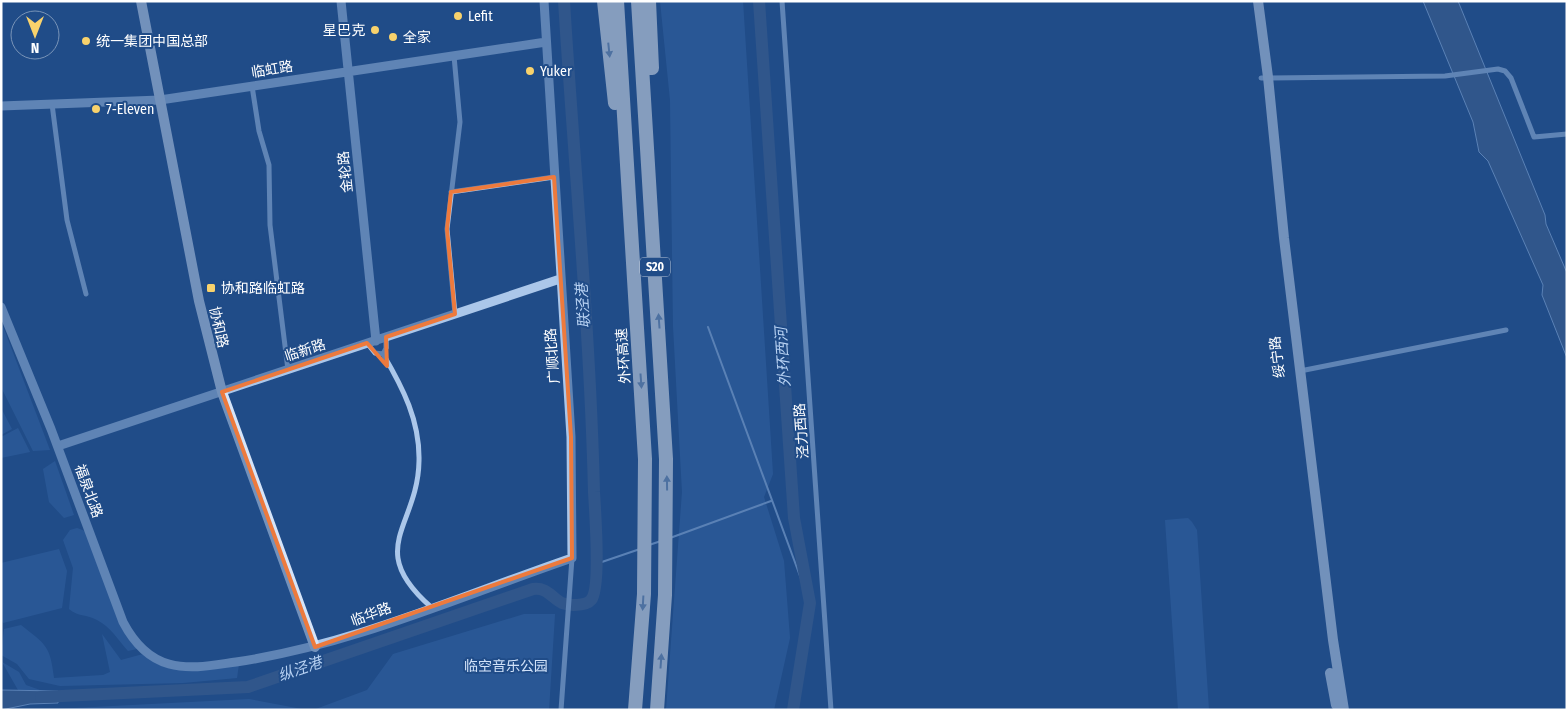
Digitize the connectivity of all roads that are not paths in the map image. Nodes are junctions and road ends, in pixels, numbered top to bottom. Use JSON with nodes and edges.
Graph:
{"nodes":[{"id":1,"x":141,"y":1,"type":"edge"},
{"id":2,"x":341,"y":1,"type":"edge"},
{"id":3,"x":544,"y":1,"type":"edge"},
{"id":4,"x":604,"y":1,"type":"edge"},
{"id":5,"x":617,"y":1,"type":"edge"},
{"id":6,"x":638,"y":1,"type":"edge"},
{"id":7,"x":649,"y":1,"type":"edge"},
{"id":8,"x":782,"y":1,"type":"edge"},
{"id":9,"x":1251,"y":1,"type":"edge"},
{"id":10,"x":1258,"y":1,"type":"edge"},
{"id":11,"x":546,"y":42,"type":"junction"},
{"id":12,"x":454,"y":56,"type":"junction"},
{"id":13,"x":348,"y":72,"type":"junction"},
{"id":14,"x":1265,"y":77,"type":"junction"},
{"id":15,"x":252,"y":86,"type":"junction"},
{"id":16,"x":160,"y":100,"type":"junction"},
{"id":17,"x":52,"y":104,"type":"junction"},
{"id":18,"x":1,"y":106,"type":"edge"},
{"id":19,"x":1567,"y":134,"type":"edge"},
{"id":20,"x":554,"y":177,"type":"junction"},
{"id":21,"x":451,"y":192,"type":"junction"},
{"id":22,"x":654,"y":261,"type":"junction"},
{"id":23,"x":634,"y":262,"type":"junction"},
{"id":24,"x":560,"y":279,"type":"junction"},
{"id":25,"x":86,"y":294,"type":"dead end"},
{"id":26,"x":1,"y":307,"type":"edge"},
{"id":27,"x":455,"y":314,"type":"junction"},
{"id":28,"x":1506,"y":330,"type":"dead end"},
{"id":29,"x":386,"y":337,"type":"junction"},
{"id":30,"x":371,"y":342,"type":"junction"},
{"id":31,"x":383,"y":354,"type":"junction"},
{"id":32,"x":288,"y":370,"type":"junction"},
{"id":33,"x":1300,"y":371,"type":"junction"},
{"id":34,"x":222,"y":392,"type":"junction"},
{"id":35,"x":58,"y":446,"type":"junction"},
{"id":36,"x":572,"y":558,"type":"junction"},
{"id":37,"x":431,"y":607,"type":"junction"},
{"id":38,"x":315,"y":647,"type":"junction"},
{"id":39,"x":173,"y":665,"type":"joint"},
{"id":40,"x":1340,"y":709,"type":"edge"},
{"id":41,"x":561,"y":710,"type":"edge"},
{"id":42,"x":635,"y":710,"type":"edge"},
{"id":43,"x":657,"y":710,"type":"edge"},
{"id":44,"x":831,"y":710,"type":"edge"}],
"edges":[{"from":1,"to":16,"type":"main road","name":"协和路"},
{"from":2,"to":13,"type":"street","name":"金轮路"},
{"from":3,"to":11,"type":"street","name":"广顺北路"},
{"from":4,"to":23,"type":"highway","one_way":true},
{"from":5,"to":23,"type":"highway","name":"外环高速","number":"S20"},
{"from":6,"to":22,"type":"highway","number":"S20"},
{"from":7,"to":22,"type":"highway"},
{"from":8,"to":44,"type":"street","name":"泾力西路"},
{"from":9,"to":14,"type":"main road","name":"绥宁路"},
{"from":10,"to":14,"type":"main road","name":"绥宁路"},
{"from":11,"to":12,"type":"street","name":"临虹路"},
{"from":11,"to":20,"type":"street","name":"广顺北路"},
{"from":12,"to":13,"type":"street","name":"临虹路"},
{"from":12,"to":21,"type":"street"},
{"from":13,"to":15,"type":"street","name":"临虹路"},
{"from":13,"to":30,"type":"street","name":"金轮路"},
{"from":14,"to":19,"type":"street"},
{"from":14,"to":33,"type":"main road","name":"绥宁路"},
{"from":14,"to":40,"type":"main road","name":"绥宁路"},
{"from":15,"to":16,"type":"street","name":"临虹路"},
{"from":15,"to":32,"type":"street"},
{"from":16,"to":17,"type":"street","name":"临虹路"},
{"from":16,"to":34,"type":"main road","name":"协和路"},
{"from":17,"to":18,"type":"street","name":"临虹路"},
{"from":17,"to":25,"type":"street"},
{"from":20,"to":21,"type":"street"},
{"from":20,"to":24,"type":"street","name":"广顺北路"},
{"from":21,"to":27,"type":"street"},
{"from":43,"to":22,"type":"highway","number":"S20","one_way":true},
{"from":23,"to":42,"type":"highway","name":"外环高速","number":"S20","one_way":true},
{"from":24,"to":27,"type":"street","name":"临新路"},
{"from":24,"to":36,"type":"street","name":"广顺北路"},
{"from":26,"to":35,"type":"street","name":"福泉北路"},
{"from":27,"to":29,"type":"street","name":"临新路"},
{"from":28,"to":33,"type":"street"},
{"from":29,"to":30,"type":"street","name":"临新路"},
{"from":29,"to":31,"type":"street"},
{"from":30,"to":31,"type":"street"},
{"from":30,"to":32,"type":"street","name":"临新路"},
{"from":31,"to":37,"type":"street"},
{"from":32,"to":34,"type":"street","name":"临新路"},
{"from":33,"to":40,"type":"main road","name":"绥宁路"},
{"from":34,"to":35,"type":"street","name":"临新路"},
{"from":34,"to":38,"type":"main road","name":"协和路"},
{"from":35,"to":39,"type":"street","name":"福泉北路"},
{"from":36,"to":37,"type":"street","name":"临华路"},
{"from":36,"to":41,"type":"street","name":"广顺北路"},
{"from":37,"to":38,"type":"street","name":"临华路"},
{"from":38,"to":39,"type":"street","name":"临华路"}]}
